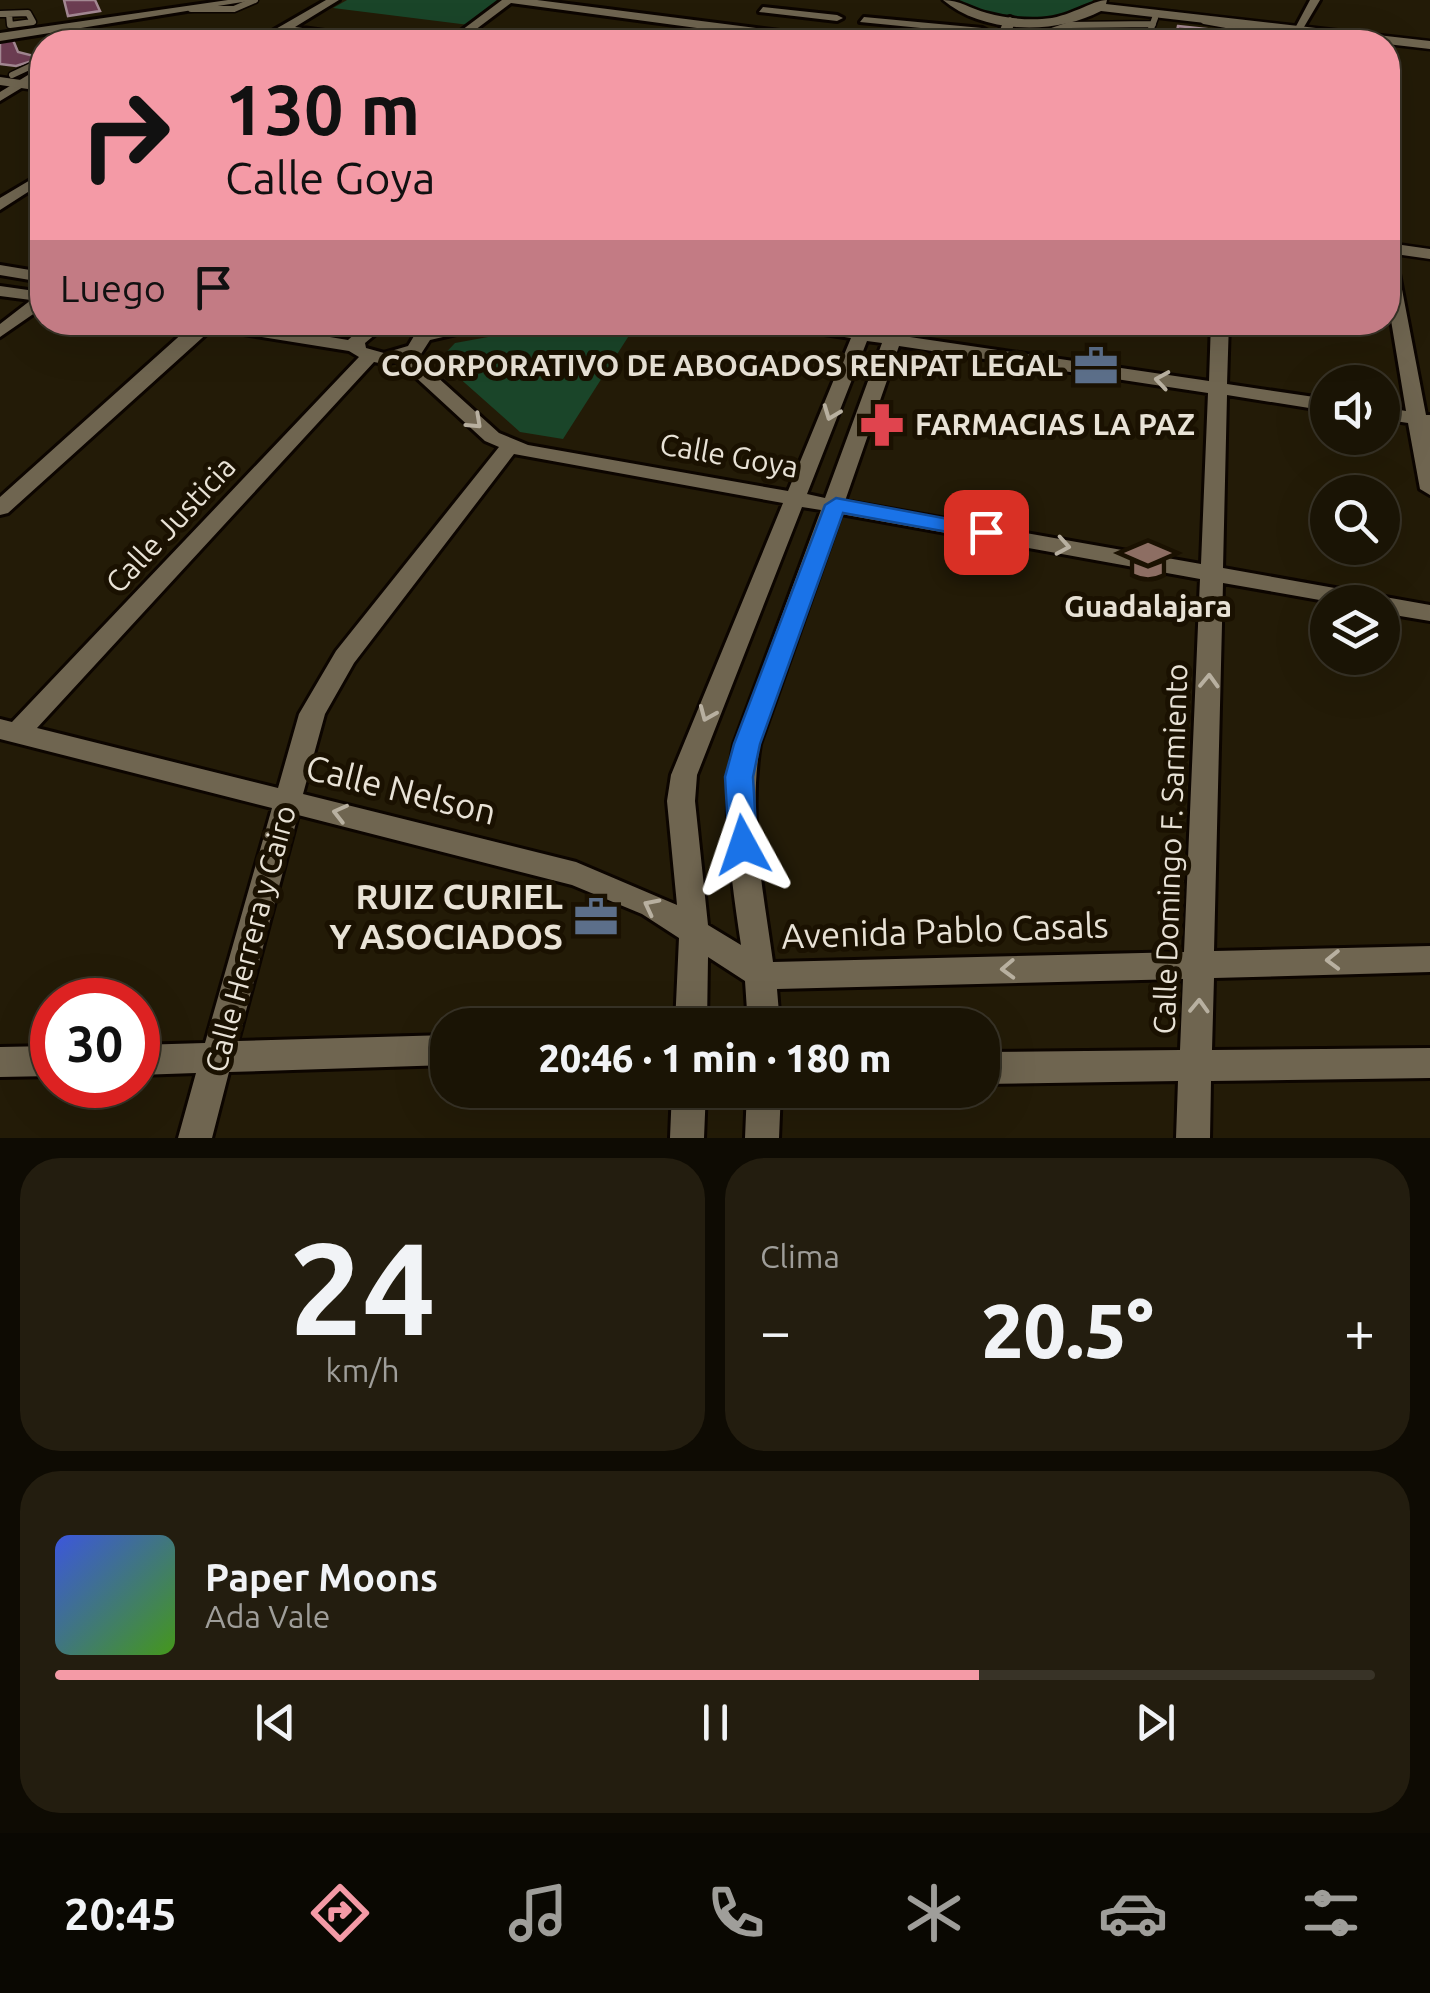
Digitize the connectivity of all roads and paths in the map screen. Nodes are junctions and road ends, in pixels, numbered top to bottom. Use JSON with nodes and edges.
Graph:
{"nodes":[{"id":1,"x":212,"y":0,"type":"edge"},
{"id":2,"x":252,"y":0,"type":"edge"},
{"id":3,"x":334,"y":0,"type":"edge"},
{"id":4,"x":510,"y":0,"type":"edge"},
{"id":5,"x":949,"y":0,"type":"edge"},
{"id":6,"x":1315,"y":0,"type":"edge"},
{"id":7,"x":526,"y":1,"type":"edge"},
{"id":8,"x":763,"y":3,"type":"edge"},
{"id":9,"x":1100,"y":3,"type":"edge"},
{"id":10,"x":0,"y":14,"type":"edge"},
{"id":11,"x":9,"y":14,"type":"dead end"},
{"id":12,"x":988,"y":16,"type":"junction"},
{"id":13,"x":837,"y":18,"type":"dead end"},
{"id":14,"x":1154,"y":19,"type":"junction"},
{"id":15,"x":864,"y":20,"type":"dead end"},
{"id":16,"x":1010,"y":20,"type":"junction"},
{"id":17,"x":730,"y":27,"type":"junction"},
{"id":18,"x":283,"y":29,"type":"joint"},
{"id":19,"x":79,"y":30,"type":"edge"},
{"id":20,"x":292,"y":30,"type":"edge"},
{"id":21,"x":469,"y":30,"type":"edge"},
{"id":22,"x":487,"y":30,"type":"edge"},
{"id":23,"x":727,"y":30,"type":"edge"},
{"id":24,"x":734,"y":30,"type":"edge"},
{"id":25,"x":745,"y":30,"type":"edge"},
{"id":26,"x":932,"y":30,"type":"edge"},
{"id":27,"x":983,"y":30,"type":"edge"},
{"id":28,"x":1006,"y":30,"type":"edge"},
{"id":29,"x":1040,"y":30,"type":"edge"},
{"id":30,"x":1150,"y":30,"type":"edge"},
{"id":31,"x":1250,"y":30,"type":"edge"},
{"id":32,"x":1272,"y":30,"type":"edge"},
{"id":33,"x":1300,"y":30,"type":"edge"},
{"id":34,"x":0,"y":34,"type":"edge"},
{"id":35,"x":30,"y":36,"type":"edge"},
{"id":36,"x":1400,"y":40,"type":"edge"},
{"id":37,"x":1430,"y":42,"type":"edge"},
{"id":38,"x":21,"y":80,"type":"edge"},
{"id":39,"x":0,"y":97,"type":"edge"},
{"id":40,"x":30,"y":185,"type":"edge"},
{"id":41,"x":0,"y":205,"type":"edge"},
{"id":42,"x":1400,"y":250,"type":"edge"},
{"id":43,"x":1430,"y":254,"type":"edge"},
{"id":44,"x":1400,"y":260,"type":"edge"},
{"id":45,"x":1430,"y":264,"type":"edge"},
{"id":46,"x":0,"y":270,"type":"edge"},
{"id":47,"x":30,"y":274,"type":"edge"},
{"id":48,"x":0,"y":291,"type":"edge"},
{"id":49,"x":30,"y":296,"type":"edge"},
{"id":50,"x":30,"y":308,"type":"edge"},
{"id":51,"x":1400,"y":312,"type":"edge"},
{"id":52,"x":0,"y":332,"type":"edge"},
{"id":53,"x":194,"y":335,"type":"edge"},
{"id":54,"x":272,"y":335,"type":"edge"},
{"id":55,"x":363,"y":335,"type":"edge"},
{"id":56,"x":428,"y":335,"type":"edge"},
{"id":57,"x":861,"y":335,"type":"edge"},
{"id":58,"x":895,"y":335,"type":"edge"},
{"id":59,"x":919,"y":335,"type":"edge"},
{"id":60,"x":1220,"y":335,"type":"edge"},
{"id":61,"x":423,"y":336,"type":"joint"},
{"id":62,"x":363,"y":352,"type":"junction"},
{"id":63,"x":404,"y":356,"type":"junction"},
{"id":64,"x":1218,"y":388,"type":"junction"},
{"id":65,"x":1310,"y":402,"type":"edge"},
{"id":66,"x":1424,"y":420,"type":"edge"},
{"id":67,"x":510,"y":446,"type":"junction"},
{"id":68,"x":1430,"y":490,"type":"edge"},
{"id":69,"x":798,"y":498,"type":"junction"},
{"id":70,"x":836,"y":505,"type":"junction"},
{"id":71,"x":0,"y":508,"type":"edge"},
{"id":72,"x":1212,"y":574,"type":"junction"},
{"id":73,"x":1310,"y":591,"type":"edge"},
{"id":74,"x":1400,"y":607,"type":"edge"},
{"id":75,"x":1430,"y":613,"type":"edge"},
{"id":76,"x":8,"y":731,"type":"edge"},
{"id":77,"x":288,"y":801,"type":"junction"},
{"id":78,"x":694,"y":930,"type":"junction"},
{"id":79,"x":1430,"y":959,"type":"edge"},
{"id":80,"x":1201,"y":963,"type":"junction"},
{"id":81,"x":763,"y":976,"type":"junction"},
{"id":82,"x":692,"y":1008,"type":"edge"},
{"id":83,"x":764,"y":1008,"type":"edge"},
{"id":84,"x":430,"y":1051,"type":"edge"},
{"id":85,"x":220,"y":1058,"type":"junction"},
{"id":86,"x":160,"y":1059,"type":"edge"},
{"id":87,"x":30,"y":1061,"type":"edge"},
{"id":88,"x":0,"y":1062,"type":"edge"},
{"id":89,"x":1430,"y":1064,"type":"edge"},
{"id":90,"x":1196,"y":1065,"type":"junction"},
{"id":91,"x":1000,"y":1068,"type":"edge"},
{"id":92,"x":688,"y":1108,"type":"edge"},
{"id":93,"x":763,"y":1108,"type":"edge"},
{"id":94,"x":195,"y":1138,"type":"edge"},
{"id":95,"x":687,"y":1138,"type":"edge"},
{"id":96,"x":762,"y":1138,"type":"edge"},
{"id":97,"x":1194,"y":1138,"type":"edge"}],
"edges":[{"from":1,"to":34,"type":"street"},
{"from":2,"to":19,"type":"street"},
{"from":3,"to":18,"type":"street"},
{"from":4,"to":7,"type":"street"},
{"from":4,"to":21,"type":"street"},
{"from":5,"to":12,"type":"street"},
{"from":6,"to":33,"type":"street"},
{"from":7,"to":17,"type":"street"},
{"from":7,"to":22,"type":"street"},
{"from":8,"to":13,"type":"street"},
{"from":8,"to":17,"type":"street"},
{"from":8,"to":25,"type":"street"},
{"from":9,"to":14,"type":"street"},
{"from":9,"to":16,"type":"street"},
{"from":9,"to":32,"type":"street"},
{"from":10,"to":11,"type":"lane"},
{"from":12,"to":16,"type":"street"},
{"from":12,"to":27,"type":"street"},
{"from":14,"to":29,"type":"lane"},
{"from":14,"to":30,"type":"lane"},
{"from":14,"to":31,"type":"street"},
{"from":15,"to":26,"type":"street"},
{"from":16,"to":28,"type":"street"},
{"from":17,"to":23,"type":"street"},
{"from":17,"to":24,"type":"street"},
{"from":18,"to":20,"type":"street"},
{"from":34,"to":35,"type":"street"},
{"from":36,"to":37,"type":"street"},
{"from":38,"to":39,"type":"street"},
{"from":40,"to":41,"type":"street"},
{"from":42,"to":43,"type":"street"},
{"from":44,"to":45,"type":"street"},
{"from":46,"to":47,"type":"street"},
{"from":48,"to":49,"type":"street"},
{"from":50,"to":52,"type":"street"},
{"from":51,"to":66,"type":"street"},
{"from":53,"to":71,"type":"street"},
{"from":54,"to":62,"type":"street"},
{"from":55,"to":62,"type":"street","name":"Calle Justicia"},
{"from":56,"to":61,"type":"street"},
{"from":57,"to":69,"type":"street","one_way":true},
{"from":58,"to":70,"type":"street"},
{"from":64,"to":59,"type":"street","one_way":true},
{"from":60,"to":64,"type":"street","name":"Calle Domingo F. Sarmiento"},
{"from":61,"to":63,"type":"street"},
{"from":62,"to":63,"type":"street"},
{"from":62,"to":76,"type":"street","name":"Calle Justicia"},
{"from":63,"to":67,"type":"street","name":"Calle Goya","one_way":true},
{"from":64,"to":65,"type":"street"},
{"from":64,"to":72,"type":"street","name":"Calle Domingo F. Sarmiento"},
{"from":66,"to":68,"type":"street"},
{"from":67,"to":69,"type":"street","name":"Calle Goya"},
{"from":67,"to":77,"type":"street","name":"Calle Herrera y Cairo"},
{"from":69,"to":70,"type":"street","name":"Calle Goya"},
{"from":69,"to":78,"type":"street","one_way":true},
{"from":70,"to":72,"type":"street","name":"Calle Goya","one_way":true},
{"from":70,"to":81,"type":"street"},
{"from":72,"to":73,"type":"street","name":"Calle Goya"},
{"from":80,"to":72,"type":"street","name":"Calle Domingo F. Sarmiento","one_way":true},
{"from":74,"to":75,"type":"street"},
{"from":76,"to":77,"type":"street","name":"Calle Nelson"},
{"from":78,"to":77,"type":"street","name":"Calle Nelson","one_way":true},
{"from":77,"to":85,"type":"street","name":"Calle Herrera y Cairo"},
{"from":78,"to":81,"type":"street","name":"Calle Nelson"},
{"from":78,"to":82,"type":"street"},
{"from":79,"to":80,"type":"street","name":"Avenida Pablo Casals","one_way":true},
{"from":80,"to":81,"type":"street","name":"Avenida Pablo Casals","one_way":true},
{"from":90,"to":80,"type":"street","name":"Calle Domingo F. Sarmiento","one_way":true},
{"from":81,"to":83,"type":"street"},
{"from":84,"to":85,"type":"street"},
{"from":85,"to":86,"type":"street"},
{"from":85,"to":94,"type":"street","name":"Calle Herrera y Cairo"},
{"from":87,"to":88,"type":"street"},
{"from":89,"to":90,"type":"street"},
{"from":90,"to":91,"type":"street"},
{"from":90,"to":97,"type":"street","name":"Calle Domingo F. Sarmiento"},
{"from":92,"to":95,"type":"street"},
{"from":93,"to":96,"type":"street"}]}
